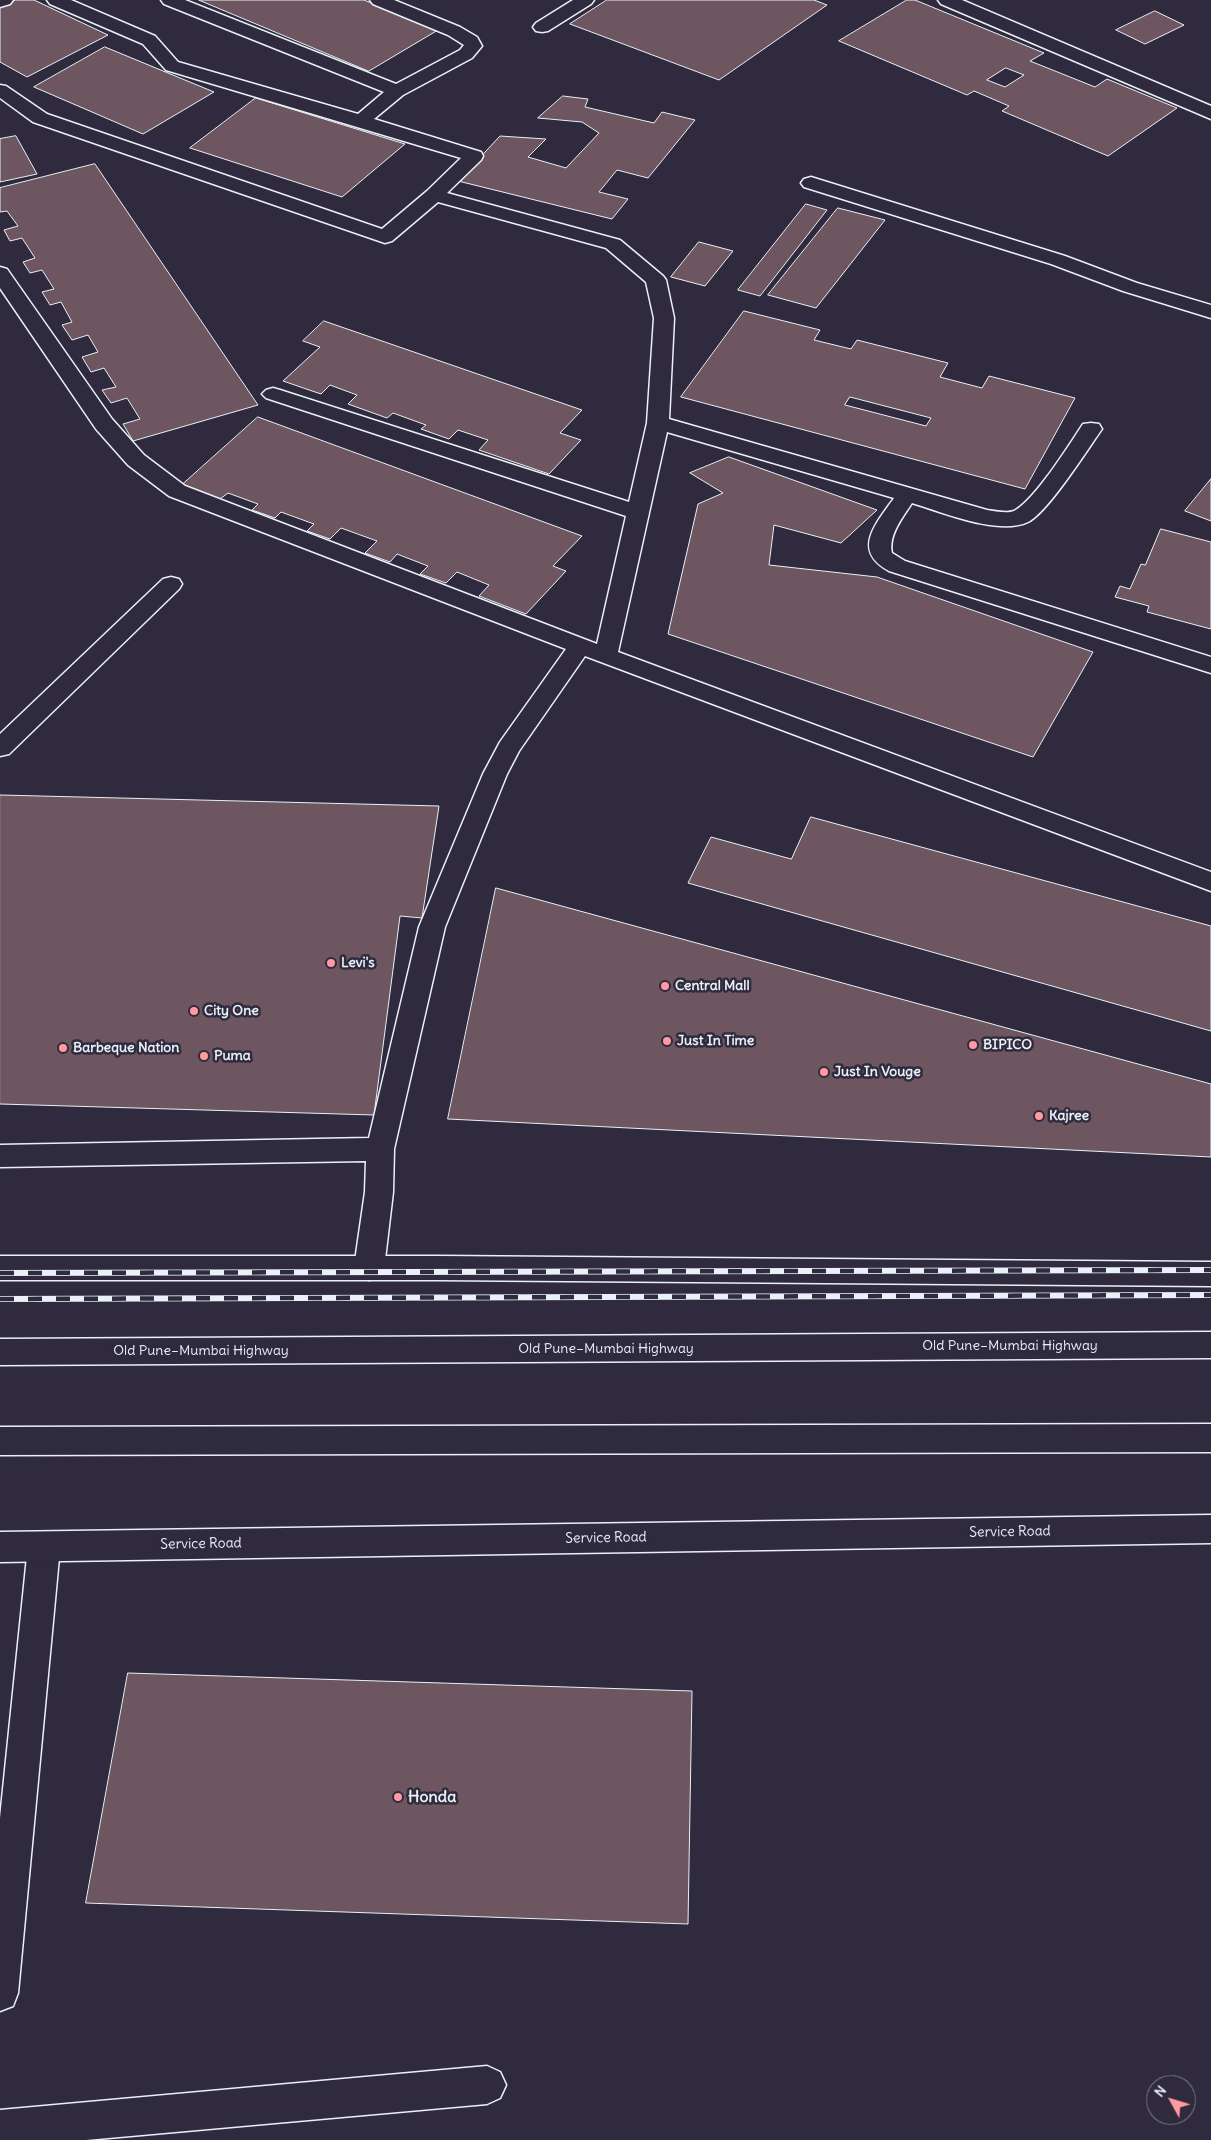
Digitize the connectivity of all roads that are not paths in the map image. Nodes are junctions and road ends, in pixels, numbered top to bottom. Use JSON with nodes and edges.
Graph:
{"nodes":[{"id":1,"x":4,"y":0,"type":"edge"},
{"id":2,"x":56,"y":0,"type":"edge"},
{"id":3,"x":170,"y":0,"type":"edge"},
{"id":4,"x":379,"y":0,"type":"edge"},
{"id":5,"x":585,"y":0,"type":"edge"},
{"id":6,"x":948,"y":0,"type":"edge"},
{"id":7,"x":0,"y":2,"type":"edge"},
{"id":8,"x":542,"y":28,"type":"dead end"},
{"id":9,"x":0,"y":90,"type":"edge"},
{"id":10,"x":397,"y":91,"type":"junction"},
{"id":11,"x":1211,"y":95,"type":"edge"},
{"id":12,"x":1192,"y":105,"type":"junction"},
{"id":13,"x":1211,"y":113,"type":"edge"},
{"id":14,"x":361,"y":122,"type":"junction"},
{"id":15,"x":811,"y":183,"type":"dead end"},
{"id":16,"x":434,"y":195,"type":"junction"},
{"id":17,"x":0,"y":273,"type":"edge"},
{"id":18,"x":1211,"y":312,"type":"edge"},
{"id":19,"x":274,"y":394,"type":"dead end"},
{"id":20,"x":658,"y":423,"type":"junction"},
{"id":21,"x":1091,"y":429,"type":"dead end"},
{"id":22,"x":907,"y":494,"type":"junction"},
{"id":23,"x":638,"y":512,"type":"junction"},
{"id":24,"x":171,"y":584,"type":"dead end"},
{"id":25,"x":580,"y":646,"type":"junction"},
{"id":26,"x":606,"y":655,"type":"junction"},
{"id":27,"x":1211,"y":665,"type":"edge"},
{"id":28,"x":0,"y":748,"type":"edge"},
{"id":29,"x":1211,"y":882,"type":"edge"},
{"id":30,"x":380,"y":1149,"type":"junction"},
{"id":31,"x":0,"y":1156,"type":"edge"},
{"id":32,"x":0,"y":1268,"type":"edge"},
{"id":33,"x":369,"y":1268,"type":"junction"},
{"id":34,"x":1211,"y":1274,"type":"edge"},
{"id":35,"x":1211,"y":1345,"type":"edge"},
{"id":36,"x":0,"y":1352,"type":"edge"},
{"id":37,"x":1211,"y":1438,"type":"edge"},
{"id":38,"x":0,"y":1441,"type":"edge"},
{"id":39,"x":1211,"y":1528,"type":"edge"},
{"id":40,"x":0,"y":1547,"type":"edge"},
{"id":41,"x":44,"y":1547,"type":"junction"},
{"id":42,"x":0,"y":1993,"type":"edge"},
{"id":43,"x":487,"y":2084,"type":"dead end"},
{"id":44,"x":0,"y":2128,"type":"edge"}],
"edges":[{"from":1,"to":7,"type":"main road"},
{"from":2,"to":14,"type":"main road"},
{"from":3,"to":10,"type":"main road"},
{"from":4,"to":10,"type":"main road"},
{"from":5,"to":8,"type":"main road"},
{"from":6,"to":12,"type":"main road"},
{"from":9,"to":16,"type":"main road"},
{"from":10,"to":14,"type":"main road"},
{"from":11,"to":12,"type":"main road"},
{"from":12,"to":13,"type":"main road"},
{"from":14,"to":16,"type":"main road"},
{"from":15,"to":18,"type":"main road"},
{"from":16,"to":20,"type":"main road"},
{"from":17,"to":25,"type":"main road"},
{"from":19,"to":23,"type":"main road"},
{"from":20,"to":22,"type":"main road"},
{"from":20,"to":23,"type":"main road"},
{"from":21,"to":22,"type":"main road"},
{"from":22,"to":27,"type":"main road"},
{"from":23,"to":26,"type":"main road"},
{"from":24,"to":28,"type":"main road"},
{"from":25,"to":26,"type":"main road"},
{"from":25,"to":30,"type":"main road"},
{"from":26,"to":29,"type":"main road"},
{"from":30,"to":31,"type":"main road"},
{"from":30,"to":33,"type":"main road"},
{"from":32,"to":33,"type":"main road"},
{"from":33,"to":34,"type":"main road"},
{"from":35,"to":36,"type":"main road","name":"Old Pune–Mumbai Highway"},
{"from":37,"to":38,"type":"main road"},
{"from":39,"to":41,"type":"main road","name":"Service Road"},
{"from":40,"to":41,"type":"main road","name":"Service Road"},
{"from":41,"to":42,"type":"main road"},
{"from":43,"to":44,"type":"main road"}]}
